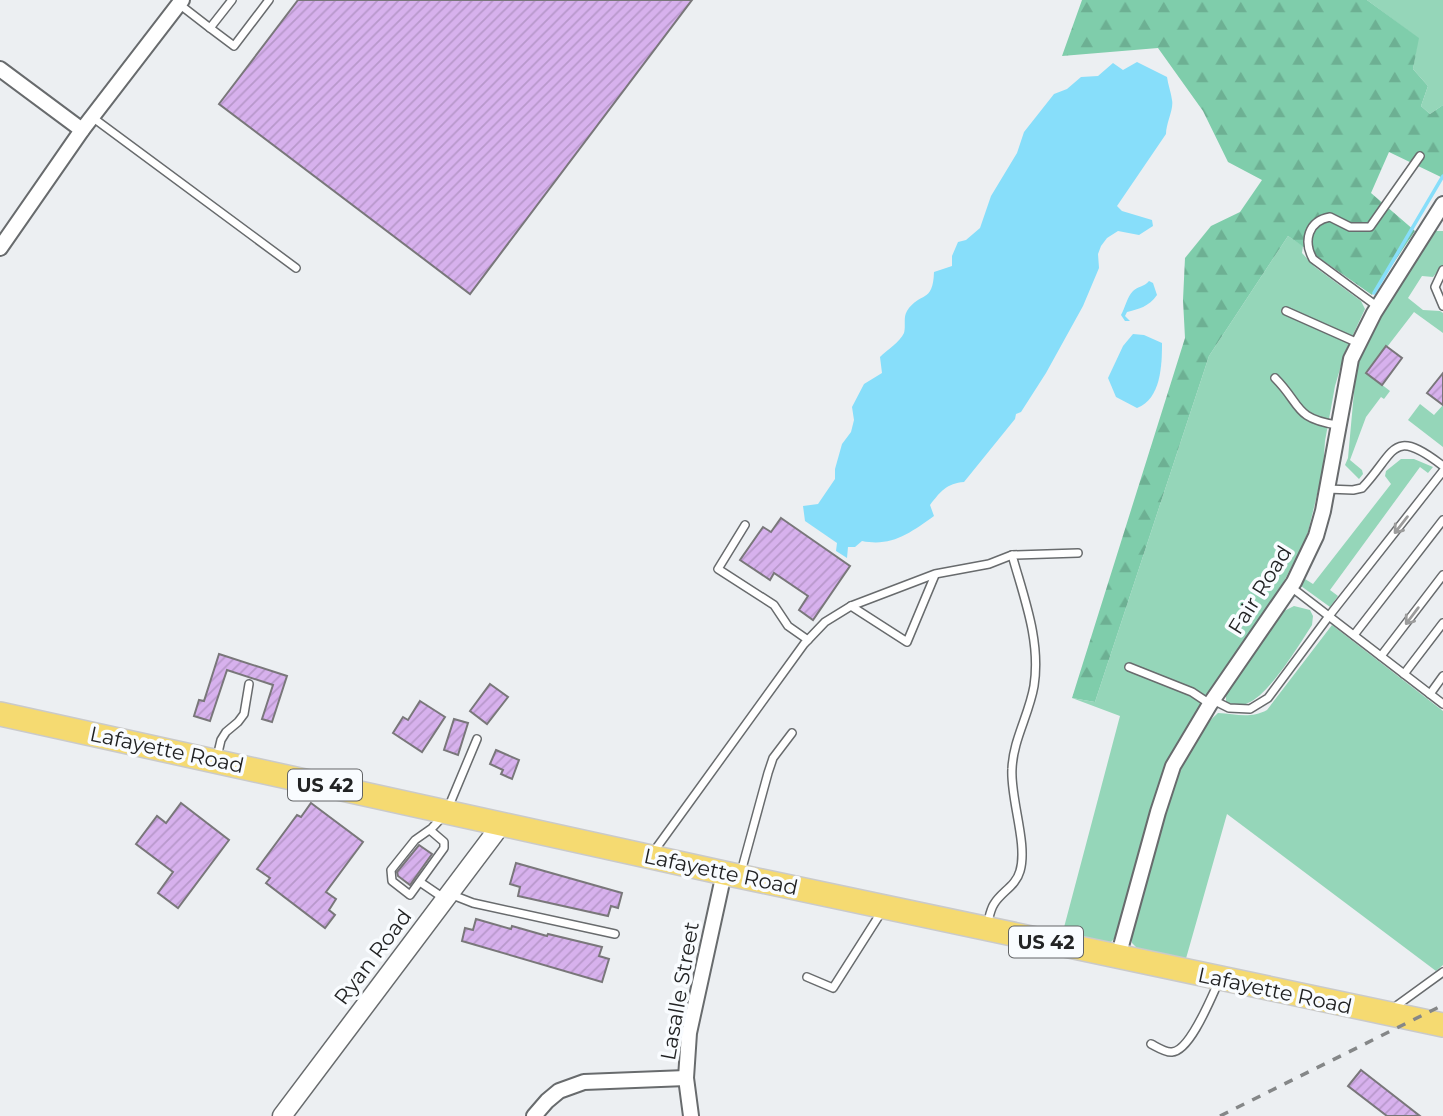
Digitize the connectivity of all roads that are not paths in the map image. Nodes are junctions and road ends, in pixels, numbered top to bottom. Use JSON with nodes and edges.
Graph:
{"nodes":[{"id":1,"x":232,"y":0,"type":"edge"},
{"id":2,"x":269,"y":0,"type":"edge"},
{"id":3,"x":180,"y":2,"type":"edge"},
{"id":4,"x":211,"y":28,"type":"junction"},
{"id":5,"x":0,"y":69,"type":"edge"},
{"id":6,"x":92,"y":117,"type":"junction"},
{"id":7,"x":82,"y":130,"type":"junction"},
{"id":8,"x":1420,"y":156,"type":"dead end"},
{"id":9,"x":1443,"y":204,"type":"edge"},
{"id":10,"x":0,"y":248,"type":"edge"},
{"id":11,"x":296,"y":268,"type":"dead end"},
{"id":12,"x":1443,"y":270,"type":"edge"},
{"id":13,"x":1443,"y":306,"type":"edge"},
{"id":14,"x":1378,"y":307,"type":"junction"},
{"id":15,"x":1286,"y":311,"type":"dead end"},
{"id":16,"x":1358,"y":343,"type":"junction"},
{"id":17,"x":1275,"y":377,"type":"dead end"},
{"id":18,"x":1337,"y":425,"type":"junction"},
{"id":19,"x":1443,"y":469,"type":"edge"},
{"id":20,"x":1327,"y":489,"type":"junction"},
{"id":21,"x":1443,"y":520,"type":"edge"},
{"id":22,"x":745,"y":525,"type":"dead end"},
{"id":23,"x":1078,"y":553,"type":"dead end"},
{"id":24,"x":1012,"y":555,"type":"junction"},
{"id":25,"x":935,"y":575,"type":"junction"},
{"id":26,"x":1443,"y":575,"type":"edge"},
{"id":27,"x":1291,"y":587,"type":"junction"},
{"id":28,"x":851,"y":606,"type":"junction"},
{"id":29,"x":1329,"y":616,"type":"junction"},
{"id":30,"x":1443,"y":624,"type":"edge"},
{"id":31,"x":1354,"y":635,"type":"junction"},
{"id":32,"x":808,"y":640,"type":"junction"},
{"id":33,"x":1381,"y":656,"type":"junction"},
{"id":34,"x":1129,"y":667,"type":"dead end"},
{"id":35,"x":1404,"y":674,"type":"junction"},
{"id":36,"x":1443,"y":676,"type":"edge"},
{"id":37,"x":249,"y":684,"type":"dead end"},
{"id":38,"x":1430,"y":694,"type":"junction"},
{"id":39,"x":1211,"y":702,"type":"junction"},
{"id":40,"x":1443,"y":704,"type":"edge"},
{"id":41,"x":0,"y":714,"type":"edge"},
{"id":42,"x":792,"y":733,"type":"dead end"},
{"id":43,"x":477,"y":740,"type":"dead end"},
{"id":44,"x":216,"y":761,"type":"junction"},
{"id":45,"x":446,"y":813,"type":"junction"},
{"id":46,"x":501,"y":825,"type":"junction"},
{"id":47,"x":430,"y":830,"type":"junction"},
{"id":48,"x":649,"y":857,"type":"junction"},
{"id":49,"x":732,"y":875,"type":"junction"},
{"id":50,"x":420,"y":881,"type":"junction"},
{"id":51,"x":447,"y":897,"type":"junction"},
{"id":52,"x":884,"y":908,"type":"junction"},
{"id":53,"x":985,"y":929,"type":"junction"},
{"id":54,"x":615,"y":934,"type":"dead end"},
{"id":55,"x":1118,"y":957,"type":"junction"},
{"id":56,"x":1443,"y":972,"type":"edge"},
{"id":57,"x":807,"y":977,"type":"dead end"},
{"id":58,"x":1220,"y":979,"type":"junction"},
{"id":59,"x":1386,"y":1014,"type":"junction"},
{"id":60,"x":1443,"y":1025,"type":"edge"},
{"id":61,"x":1152,"y":1044,"type":"dead end"},
{"id":62,"x":686,"y":1078,"type":"junction"},
{"id":63,"x":282,"y":1116,"type":"edge"},
{"id":64,"x":534,"y":1116,"type":"edge"},
{"id":65,"x":691,"y":1116,"type":"edge"}],
"edges":[{"from":1,"to":4,"type":"lane"},
{"from":2,"to":4,"type":"lane"},
{"from":3,"to":4,"type":"lane"},
{"from":3,"to":6,"type":"street"},
{"from":5,"to":7,"type":"street"},
{"from":6,"to":7,"type":"street"},
{"from":6,"to":11,"type":"lane"},
{"from":7,"to":10,"type":"street"},
{"from":8,"to":14,"type":"lane"},
{"from":9,"to":14,"type":"street","name":"Fair Road"},
{"from":12,"to":13,"type":"lane"},
{"from":14,"to":16,"type":"street","name":"Fair Road"},
{"from":15,"to":16,"type":"lane"},
{"from":16,"to":18,"type":"street","name":"Fair Road"},
{"from":17,"to":18,"type":"lane"},
{"from":18,"to":20,"type":"street","name":"Fair Road"},
{"from":19,"to":20,"type":"lane"},
{"from":19,"to":29,"type":"lane","one_way":true},
{"from":20,"to":27,"type":"street","name":"Fair Road"},
{"from":21,"to":31,"type":"lane"},
{"from":22,"to":32,"type":"lane"},
{"from":23,"to":24,"type":"lane"},
{"from":24,"to":25,"type":"lane"},
{"from":24,"to":53,"type":"lane"},
{"from":25,"to":28,"type":"lane"},
{"from":25,"to":28,"type":"lane"},
{"from":26,"to":33,"type":"lane","one_way":true},
{"from":27,"to":29,"type":"lane"},
{"from":27,"to":39,"type":"street","name":"Fair Road"},
{"from":28,"to":32,"type":"lane"},
{"from":29,"to":31,"type":"lane"},
{"from":29,"to":39,"type":"lane"},
{"from":30,"to":35,"type":"lane"},
{"from":31,"to":33,"type":"lane"},
{"from":32,"to":48,"type":"lane"},
{"from":33,"to":35,"type":"lane"},
{"from":34,"to":39,"type":"lane"},
{"from":35,"to":38,"type":"lane"},
{"from":36,"to":38,"type":"lane"},
{"from":37,"to":44,"type":"lane"},
{"from":38,"to":40,"type":"lane"},
{"from":39,"to":55,"type":"street","name":"Fair Road"},
{"from":41,"to":44,"type":"main road","name":"Lafayette Road","number":"US 42"},
{"from":42,"to":49,"type":"lane"},
{"from":43,"to":45,"type":"lane"},
{"from":44,"to":45,"type":"main road","name":"Lafayette Road","number":"US 42"},
{"from":45,"to":46,"type":"main road","name":"Lafayette Road","number":"US 42"},
{"from":45,"to":47,"type":"lane"},
{"from":46,"to":48,"type":"main road","name":"Lafayette Road","number":"US 42"},
{"from":46,"to":51,"type":"street","name":"Ryan Road"},
{"from":47,"to":50,"type":"lane"},
{"from":47,"to":50,"type":"lane"},
{"from":48,"to":49,"type":"main road","name":"Lafayette Road","number":"US 42"},
{"from":49,"to":52,"type":"main road","name":"Lafayette Road","number":"US 42"},
{"from":49,"to":62,"type":"street","name":"Lasalle Street"},
{"from":50,"to":51,"type":"lane"},
{"from":51,"to":54,"type":"lane"},
{"from":51,"to":63,"type":"street","name":"Ryan Road"},
{"from":52,"to":53,"type":"main road","name":"Lafayette Road","number":"US 42"},
{"from":52,"to":57,"type":"lane"},
{"from":53,"to":55,"type":"main road","name":"Lafayette Road","number":"US 42"},
{"from":55,"to":58,"type":"main road","name":"Lafayette Road","number":"US 42"},
{"from":56,"to":59,"type":"lane"},
{"from":58,"to":59,"type":"main road","name":"Lafayette Road","number":"US 42"},
{"from":58,"to":61,"type":"lane"},
{"from":59,"to":60,"type":"main road","name":"Lafayette Road","number":"US 42"},
{"from":62,"to":64,"type":"street"},
{"from":62,"to":65,"type":"street","name":"Lasalle Street"}]}
